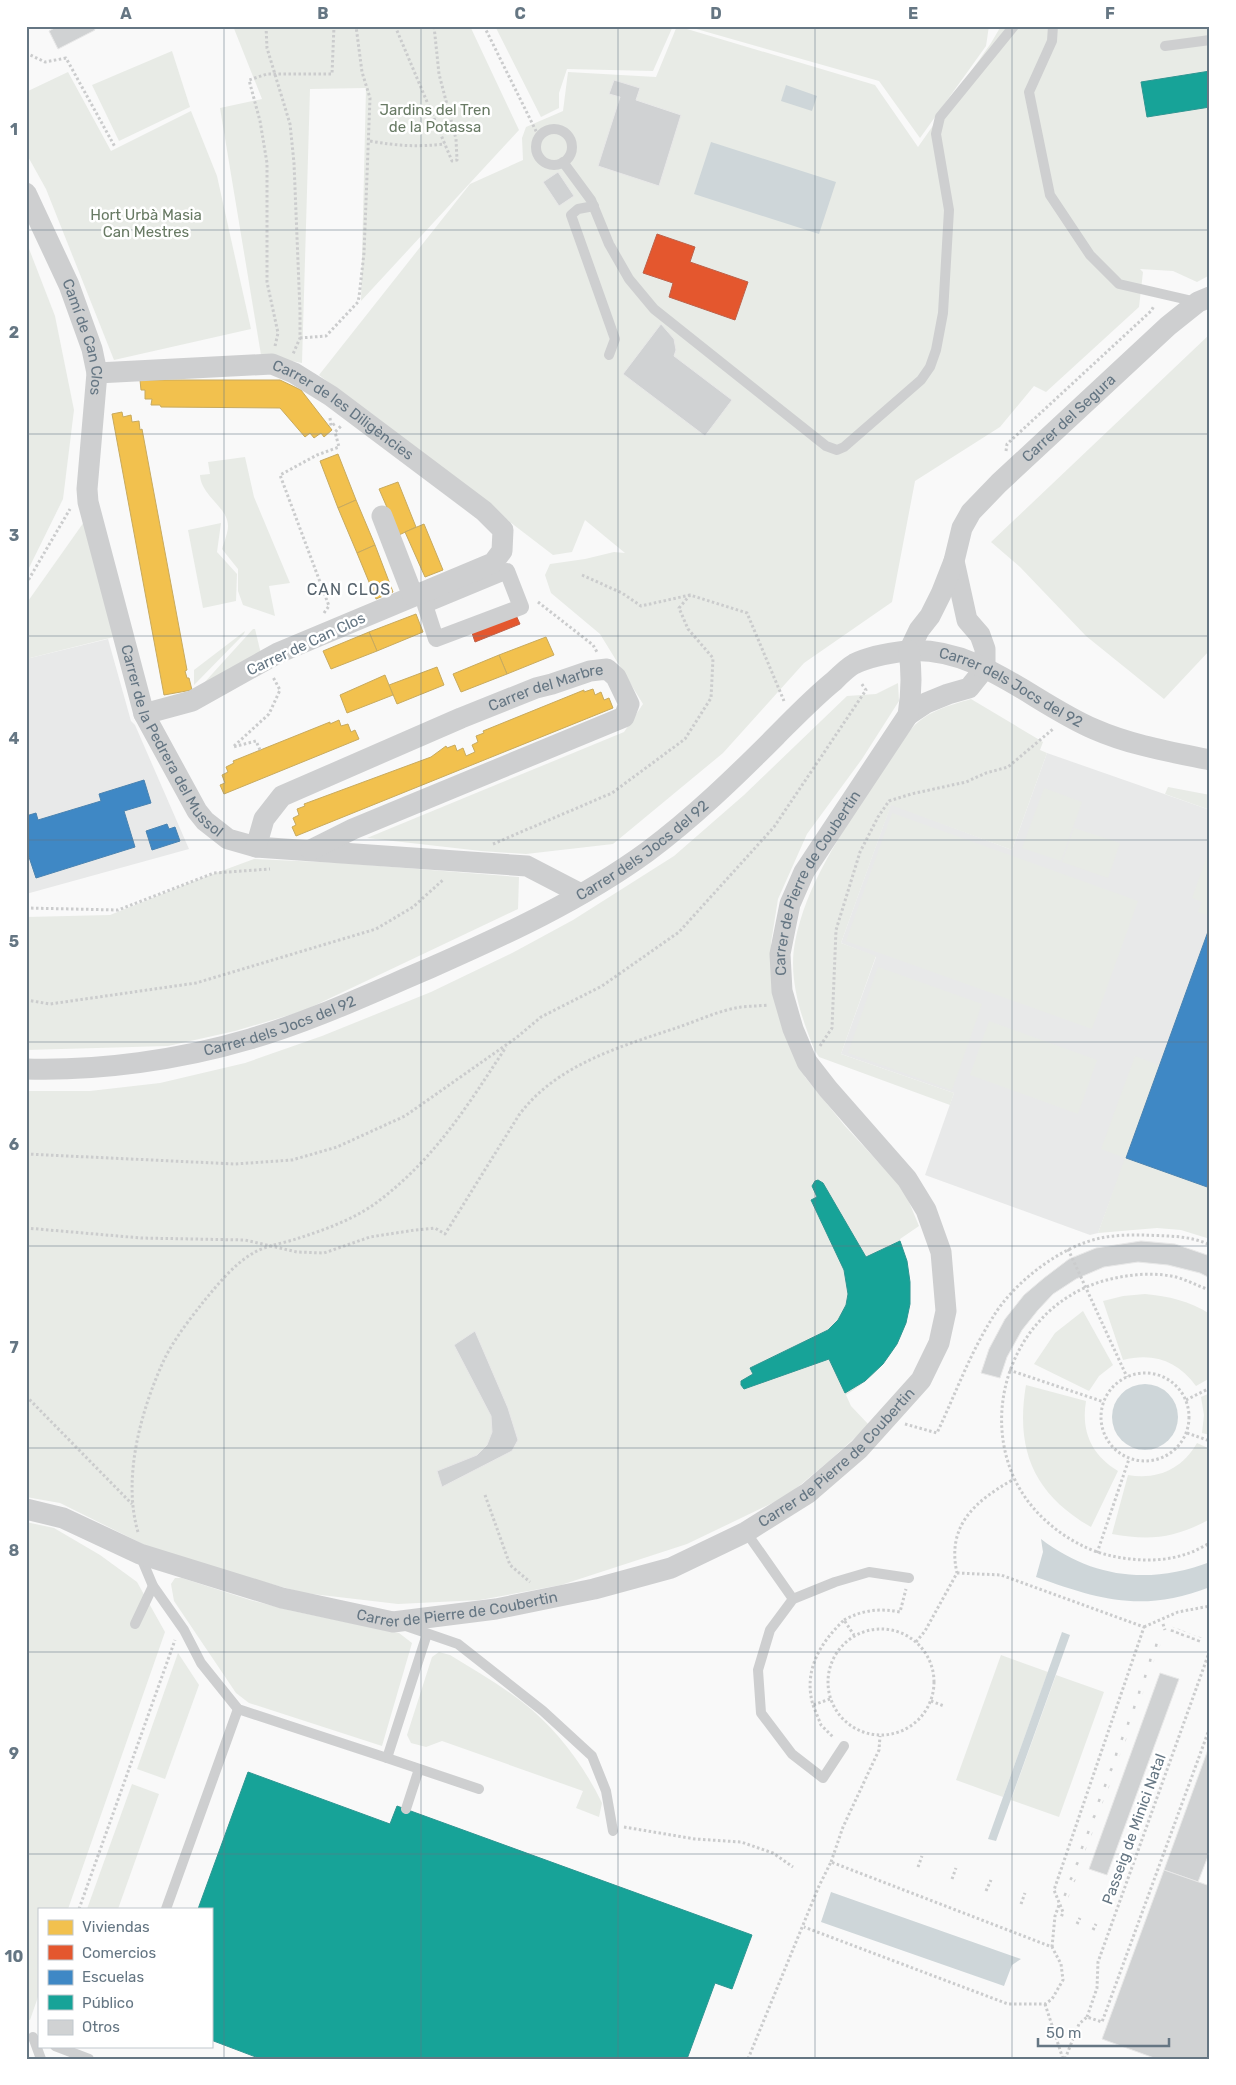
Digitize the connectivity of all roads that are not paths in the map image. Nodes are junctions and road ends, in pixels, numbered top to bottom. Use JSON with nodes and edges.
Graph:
{"nodes":[{"id":1,"x":1014,"y":26,"type":"edge"},
{"id":2,"x":1053,"y":26,"type":"edge"},
{"id":3,"x":1210,"y":40,"type":"edge"},
{"id":4,"x":1164,"y":46,"type":"dead end"},
{"id":5,"x":563,"y":162,"type":"junction"},
{"id":6,"x":26,"y":193,"type":"edge"},
{"id":7,"x":594,"y":206,"type":"junction"},
{"id":8,"x":1204,"y":299,"type":"edge"},
{"id":9,"x":609,"y":355,"type":"dead end"},
{"id":10,"x":97,"y":373,"type":"junction"},
{"id":11,"x":87,"y":489,"type":"joint"},
{"id":12,"x":382,"y":516,"type":"dead end"},
{"id":13,"x":503,"y":530,"type":"joint"},
{"id":14,"x":954,"y":561,"type":"junction"},
{"id":15,"x":507,"y":571,"type":"joint"},
{"id":16,"x":413,"y":596,"type":"junction"},
{"id":17,"x":930,"y":616,"type":"junction"},
{"id":18,"x":967,"y":620,"type":"junction"},
{"id":19,"x":909,"y":651,"type":"junction"},
{"id":20,"x":985,"y":668,"type":"junction"},
{"id":21,"x":912,"y":674,"type":"junction"},
{"id":22,"x":948,"y":694,"type":"junction"},
{"id":23,"x":144,"y":714,"type":"junction"},
{"id":24,"x":908,"y":714,"type":"junction"},
{"id":25,"x":1210,"y":760,"type":"edge"},
{"id":26,"x":256,"y":847,"type":"junction"},
{"id":27,"x":308,"y":851,"type":"junction"},
{"id":28,"x":581,"y":894,"type":"junction"},
{"id":29,"x":26,"y":1069,"type":"edge"},
{"id":30,"x":26,"y":1509,"type":"edge"},
{"id":31,"x":746,"y":1532,"type":"junction"},
{"id":32,"x":140,"y":1546,"type":"junction"},
{"id":33,"x":909,"y":1578,"type":"road end"},
{"id":34,"x":153,"y":1586,"type":"junction"},
{"id":35,"x":793,"y":1599,"type":"junction"},
{"id":36,"x":393,"y":1622,"type":"junction"},
{"id":37,"x":135,"y":1624,"type":"dead end"},
{"id":38,"x":427,"y":1634,"type":"junction"},
{"id":39,"x":238,"y":1708,"type":"junction"},
{"id":40,"x":840,"y":1743,"type":"road end"},
{"id":41,"x":387,"y":1758,"type":"junction"},
{"id":42,"x":419,"y":1769,"type":"junction"},
{"id":43,"x":479,"y":1789,"type":"dead end"},
{"id":44,"x":406,"y":1809,"type":"dead end"},
{"id":45,"x":614,"y":1828,"type":"road end"},
{"id":46,"x":166,"y":1908,"type":"edge"},
{"id":47,"x":33,"y":2037,"type":"edge"},
{"id":48,"x":60,"y":2048,"type":"edge"},
{"id":49,"x":40,"y":2059,"type":"edge"},
{"id":50,"x":89,"y":2059,"type":"edge"}],
"edges":[{"from":1,"to":7,"type":"lane"},
{"from":2,"to":8,"type":"lane"},
{"from":3,"to":4,"type":"lane"},
{"from":5,"to":5,"type":"lane"},
{"from":5,"to":7,"type":"lane"},
{"from":6,"to":10,"type":"street","name":"Camí de Can Clos"},
{"from":7,"to":9,"type":"lane"},
{"from":8,"to":14,"type":"street","name":"Carrer del Segura"},
{"from":10,"to":11,"type":"street","name":"Camí de Can Clos"},
{"from":10,"to":13,"type":"street","name":"Carrer de les Diligències"},
{"from":11,"to":23,"type":"street","name":"Carrer de la Pedrera del Mussol"},
{"from":12,"to":16,"type":"street"},
{"from":13,"to":16,"type":"street","name":"Carrer de Can Clos"},
{"from":14,"to":17,"type":"street","name":"Carrer del Segura"},
{"from":14,"to":18,"type":"street","name":"Carrer del Segura"},
{"from":15,"to":15,"type":"street"},
{"from":16,"to":23,"type":"street","name":"Carrer de Can Clos"},
{"from":17,"to":18,"type":"street"},
{"from":17,"to":19,"type":"street","name":"Carrer del Segura"},
{"from":18,"to":20,"type":"street","name":"Carrer del Segura"},
{"from":19,"to":20,"type":"street","name":"Carrer dels Jocs del 92"},
{"from":19,"to":21,"type":"street","name":"Carrer de Pierre de Coubertin"},
{"from":19,"to":28,"type":"street","name":"Carrer dels Jocs del 92"},
{"from":20,"to":22,"type":"street"},
{"from":20,"to":25,"type":"street","name":"Carrer dels Jocs del 92"},
{"from":21,"to":22,"type":"street"},
{"from":21,"to":24,"type":"street","name":"Carrer de Pierre de Coubertin"},
{"from":22,"to":24,"type":"street"},
{"from":23,"to":26,"type":"street","name":"Carrer de la Pedrera del Mussol"},
{"from":24,"to":31,"type":"street","name":"Carrer de Pierre de Coubertin"},
{"from":26,"to":27,"type":"street","name":"Carrer de la Pedrera del Mussol"},
{"from":26,"to":27,"type":"street","name":"Carrer del Marbre"},
{"from":27,"to":28,"type":"street","name":"Carrer de la Pedrera del Mussol"},
{"from":28,"to":29,"type":"street","name":"Carrer dels Jocs del 92"},
{"from":30,"to":32,"type":"street","name":"Carrer de Pierre de Coubertin"},
{"from":31,"to":35,"type":"lane"},
{"from":31,"to":36,"type":"street","name":"Carrer de Pierre de Coubertin"},
{"from":32,"to":34,"type":"lane"},
{"from":32,"to":36,"type":"street","name":"Carrer de Pierre de Coubertin"},
{"from":33,"to":35,"type":"lane"},
{"from":34,"to":37,"type":"lane"},
{"from":34,"to":39,"type":"lane"},
{"from":35,"to":40,"type":"lane"},
{"from":36,"to":38,"type":"lane"},
{"from":38,"to":41,"type":"lane"},
{"from":38,"to":45,"type":"lane"},
{"from":39,"to":41,"type":"lane"},
{"from":39,"to":46,"type":"lane"},
{"from":41,"to":42,"type":"lane"},
{"from":42,"to":43,"type":"lane"},
{"from":42,"to":44,"type":"lane"},
{"from":47,"to":49,"type":"lane"},
{"from":48,"to":50,"type":"lane"}]}
